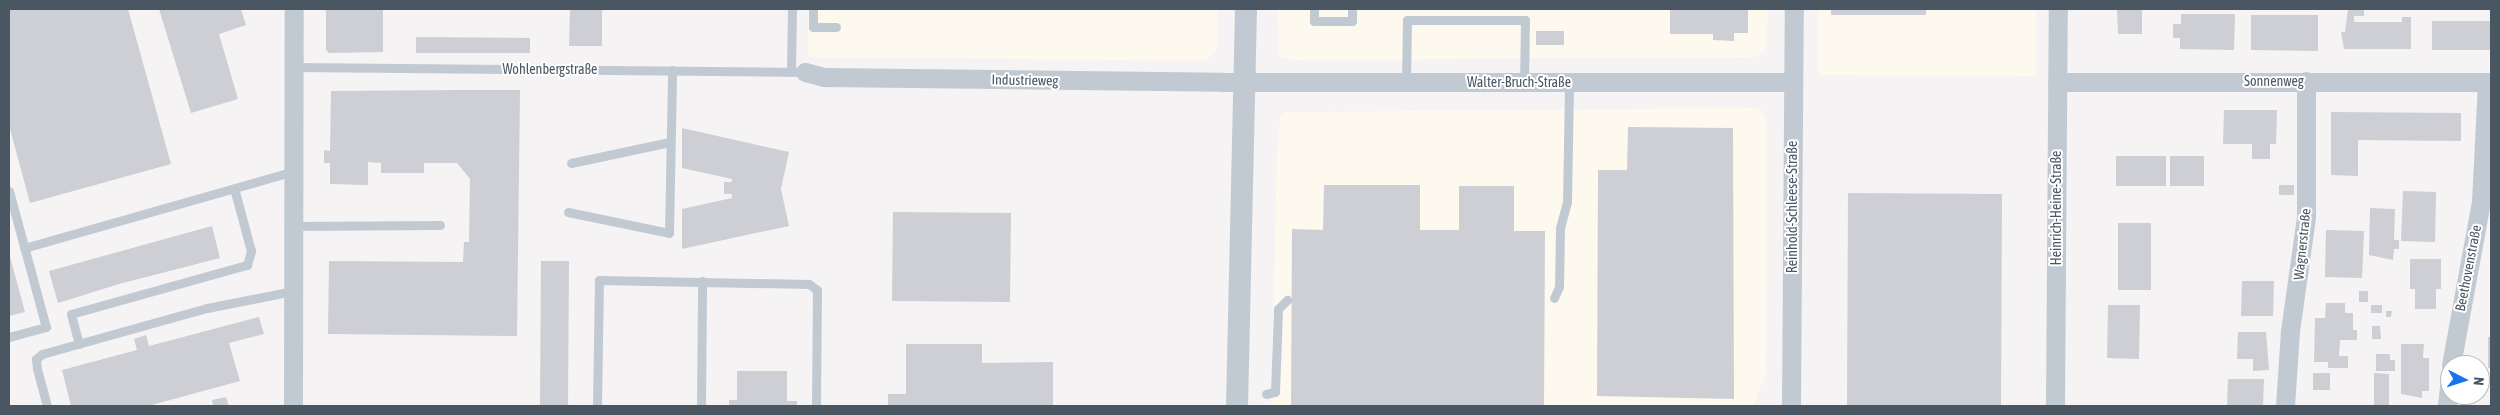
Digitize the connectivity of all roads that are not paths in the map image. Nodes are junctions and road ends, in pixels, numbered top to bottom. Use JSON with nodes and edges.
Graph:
{"nodes":[{"id":1,"x":294,"y":9,"type":"edge"},
{"id":2,"x":792,"y":9,"type":"edge"},
{"id":3,"x":813,"y":9,"type":"edge"},
{"id":4,"x":1246,"y":9,"type":"edge"},
{"id":5,"x":1314,"y":9,"type":"edge"},
{"id":6,"x":1352,"y":9,"type":"edge"},
{"id":7,"x":1794,"y":9,"type":"edge"},
{"id":8,"x":2058,"y":9,"type":"edge"},
{"id":9,"x":836,"y":27,"type":"dead end"},
{"id":10,"x":294,"y":67,"type":"junction"},
{"id":11,"x":672,"y":70,"type":"junction"},
{"id":12,"x":798,"y":72,"type":"junction"},
{"id":13,"x":2306,"y":81,"type":"junction"},
{"id":14,"x":1245,"y":82,"type":"junction"},
{"id":15,"x":1406,"y":82,"type":"junction"},
{"id":16,"x":1524,"y":82,"type":"junction"},
{"id":17,"x":1569,"y":82,"type":"junction"},
{"id":18,"x":1792,"y":82,"type":"junction"},
{"id":19,"x":2057,"y":82,"type":"junction"},
{"id":20,"x":2489,"y":82,"type":"edge"},
{"id":21,"x":670,"y":142,"type":"junction"},
{"id":22,"x":571,"y":163,"type":"dead end"},
{"id":23,"x":294,"y":171,"type":"junction"},
{"id":24,"x":234,"y":188,"type":"junction"},
{"id":25,"x":9,"y":191,"type":"edge"},
{"id":26,"x":568,"y":212,"type":"dead end"},
{"id":27,"x":440,"y":225,"type":"dead end"},
{"id":28,"x":294,"y":226,"type":"junction"},
{"id":29,"x":24,"y":248,"type":"junction"},
{"id":30,"x":702,"y":281,"type":"junction"},
{"id":31,"x":293,"y":291,"type":"junction"},
{"id":32,"x":1554,"y":298,"type":"dead end"},
{"id":33,"x":1287,"y":300,"type":"dead end"},
{"id":34,"x":9,"y":337,"type":"edge"},
{"id":35,"x":79,"y":344,"type":"junction"},
{"id":36,"x":2453,"y":355,"type":"edge"},
{"id":37,"x":1266,"y":394,"type":"dead end"},
{"id":38,"x":47,"y":406,"type":"edge"},
{"id":39,"x":293,"y":406,"type":"edge"},
{"id":40,"x":597,"y":406,"type":"edge"},
{"id":41,"x":701,"y":406,"type":"edge"},
{"id":42,"x":816,"y":406,"type":"edge"},
{"id":43,"x":1237,"y":406,"type":"edge"},
{"id":44,"x":1791,"y":406,"type":"edge"},
{"id":45,"x":2055,"y":406,"type":"edge"},
{"id":46,"x":2285,"y":406,"type":"edge"}],
"edges":[{"from":1,"to":10,"type":"street"},
{"from":2,"to":12,"type":"lane"},
{"from":3,"to":9,"type":"lane"},
{"from":4,"to":14,"type":"street"},
{"from":5,"to":6,"type":"lane"},
{"from":7,"to":18,"type":"street","name":"Reinhold-Schleese-Straße"},
{"from":8,"to":19,"type":"street","name":"Heinrich-Heine-Straße"},
{"from":10,"to":11,"type":"lane","name":"Wohlenbergstraße"},
{"from":10,"to":23,"type":"street"},
{"from":11,"to":12,"type":"lane","name":"Wohlenbergstraße"},
{"from":11,"to":21,"type":"lane"},
{"from":12,"to":14,"type":"street","name":"Industrieweg"},
{"from":13,"to":19,"type":"street","name":"Sonnenweg"},
{"from":13,"to":20,"type":"street","name":"Sonnenweg"},
{"from":13,"to":46,"type":"street","name":"Wagnerstraße"},
{"from":14,"to":15,"type":"street","name":"Walter-Bruch-Straße"},
{"from":14,"to":43,"type":"street"},
{"from":15,"to":16,"type":"street","name":"Walter-Bruch-Straße"},
{"from":15,"to":16,"type":"lane"},
{"from":16,"to":17,"type":"street","name":"Walter-Bruch-Straße"},
{"from":17,"to":18,"type":"street","name":"Walter-Bruch-Straße"},
{"from":17,"to":32,"type":"lane"},
{"from":18,"to":44,"type":"street","name":"Reinhold-Schleese-Straße"},
{"from":19,"to":45,"type":"street","name":"Heinrich-Heine-Straße"},
{"from":20,"to":36,"type":"street","name":"Beethovenstraße"},
{"from":21,"to":22,"type":"lane"},
{"from":21,"to":26,"type":"lane"},
{"from":23,"to":24,"type":"lane"},
{"from":23,"to":28,"type":"street"},
{"from":24,"to":29,"type":"lane"},
{"from":24,"to":35,"type":"lane"},
{"from":25,"to":29,"type":"lane"},
{"from":27,"to":28,"type":"lane"},
{"from":28,"to":31,"type":"street"},
{"from":29,"to":34,"type":"lane"},
{"from":30,"to":40,"type":"lane"},
{"from":30,"to":41,"type":"lane"},
{"from":30,"to":42,"type":"lane"},
{"from":31,"to":35,"type":"lane"},
{"from":31,"to":39,"type":"street"},
{"from":33,"to":37,"type":"lane"},
{"from":35,"to":38,"type":"lane"}]}
